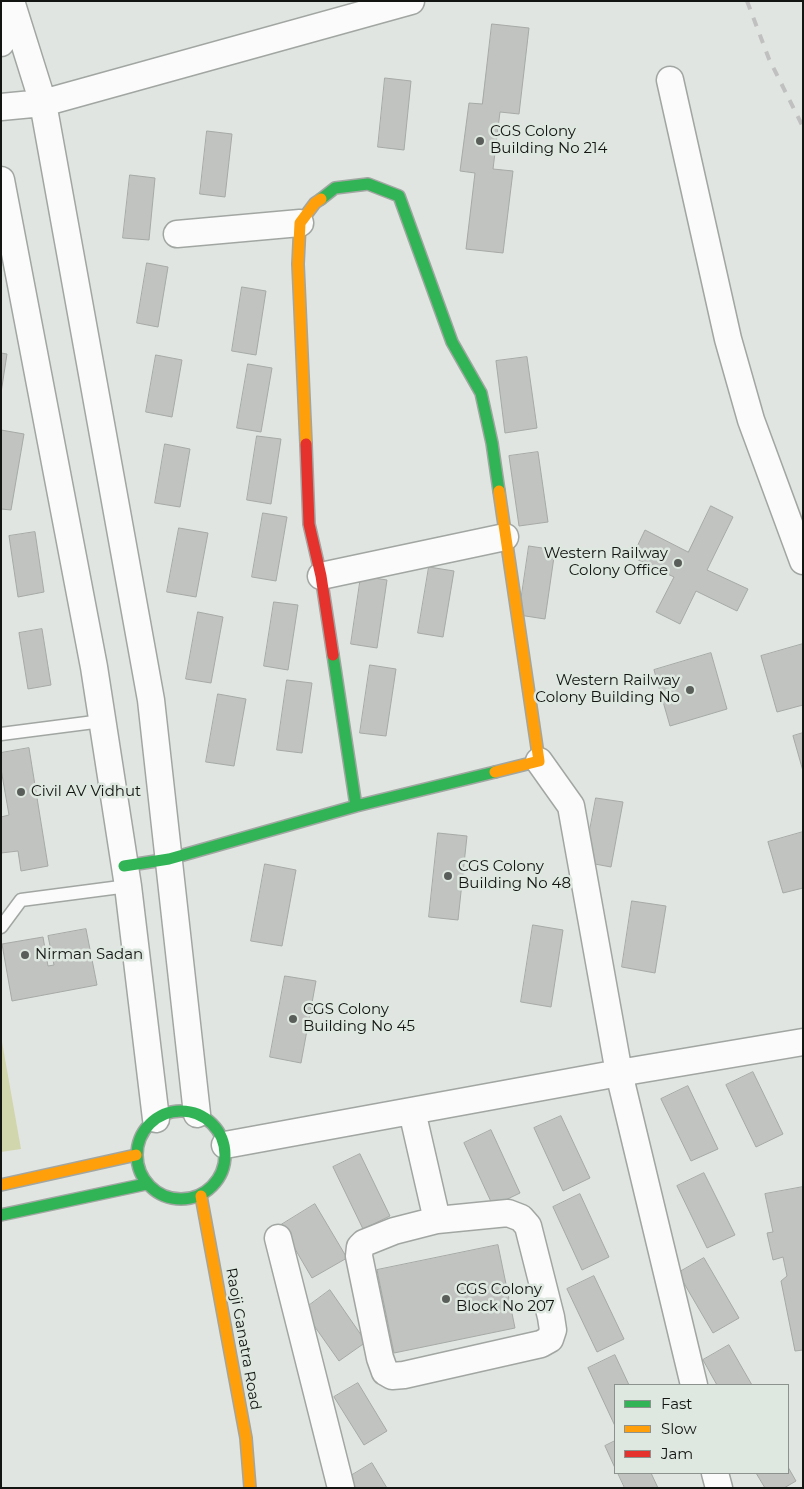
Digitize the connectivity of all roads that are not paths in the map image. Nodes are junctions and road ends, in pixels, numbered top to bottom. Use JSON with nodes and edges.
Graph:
{"nodes":[{"id":1,"x":11,"y":1,"type":"edge"},
{"id":2,"x":411,"y":1,"type":"edge"},
{"id":3,"x":1,"y":43,"type":"edge"},
{"id":4,"x":670,"y":80,"type":"dead end"},
{"id":5,"x":43,"y":104,"type":"junction"},
{"id":6,"x":1,"y":107,"type":"edge"},
{"id":7,"x":1,"y":180,"type":"edge"},
{"id":8,"x":300,"y":223,"type":"junction"},
{"id":9,"x":177,"y":234,"type":"dead end"},
{"id":10,"x":505,"y":536,"type":"junction"},
{"id":11,"x":803,"y":561,"type":"edge"},
{"id":12,"x":321,"y":576,"type":"junction"},
{"id":13,"x":102,"y":721,"type":"junction"},
{"id":14,"x":1,"y":734,"type":"edge"},
{"id":15,"x":539,"y":761,"type":"junction"},
{"id":16,"x":356,"y":806,"type":"junction"},
{"id":17,"x":168,"y":859,"type":"junction"},
{"id":18,"x":126,"y":876,"type":"junction"},
{"id":19,"x":1,"y":926,"type":"edge"},
{"id":20,"x":803,"y":1042,"type":"edge"},
{"id":21,"x":620,"y":1072,"type":"junction"},
{"id":22,"x":412,"y":1111,"type":"junction"},
{"id":23,"x":197,"y":1114,"type":"junction"},
{"id":24,"x":156,"y":1118,"type":"junction"},
{"id":25,"x":225,"y":1145,"type":"junction"},
{"id":26,"x":136,"y":1155,"type":"junction"},
{"id":27,"x":146,"y":1184,"type":"junction"},
{"id":28,"x":1,"y":1185,"type":"edge"},
{"id":29,"x":201,"y":1196,"type":"junction"},
{"id":30,"x":1,"y":1215,"type":"edge"},
{"id":31,"x":436,"y":1220,"type":"junction"},
{"id":32,"x":278,"y":1238,"type":"dead end"},
{"id":33,"x":694,"y":1384,"type":"edge"},
{"id":34,"x":715,"y":1474,"type":"edge"},
{"id":35,"x":250,"y":1488,"type":"edge"},
{"id":36,"x":340,"y":1488,"type":"edge"},
{"id":37,"x":719,"y":1488,"type":"edge"}],
"edges":[{"from":1,"to":3,"type":"street"},
{"from":1,"to":5,"type":"street"},
{"from":2,"to":5,"type":"street"},
{"from":4,"to":11,"type":"street"},
{"from":5,"to":6,"type":"street"},
{"from":5,"to":17,"type":"street"},
{"from":7,"to":13,"type":"street"},
{"from":8,"to":9,"type":"street"},
{"from":8,"to":10,"type":"street"},
{"from":8,"to":12,"type":"street"},
{"from":10,"to":12,"type":"street"},
{"from":10,"to":15,"type":"street"},
{"from":12,"to":16,"type":"street"},
{"from":13,"to":14,"type":"lane"},
{"from":13,"to":18,"type":"street"},
{"from":15,"to":16,"type":"street"},
{"from":15,"to":21,"type":"street"},
{"from":16,"to":17,"type":"street"},
{"from":17,"to":18,"type":"street"},
{"from":17,"to":23,"type":"street"},
{"from":18,"to":19,"type":"lane"},
{"from":18,"to":24,"type":"street"},
{"from":20,"to":21,"type":"street"},
{"from":21,"to":22,"type":"street"},
{"from":21,"to":33,"type":"street"},
{"from":22,"to":25,"type":"street"},
{"from":22,"to":31,"type":"street"},
{"from":23,"to":24,"type":"street"},
{"from":23,"to":25,"type":"street"},
{"from":24,"to":26,"type":"street"},
{"from":25,"to":29,"type":"street"},
{"from":26,"to":27,"type":"street"},
{"from":26,"to":28,"type":"street"},
{"from":27,"to":29,"type":"street"},
{"from":27,"to":30,"type":"street"},
{"from":29,"to":35,"type":"street","name":"Raoji Ganatra Road"},
{"from":31,"to":31,"type":"street"},
{"from":32,"to":36,"type":"street"},
{"from":34,"to":37,"type":"street"}]}
